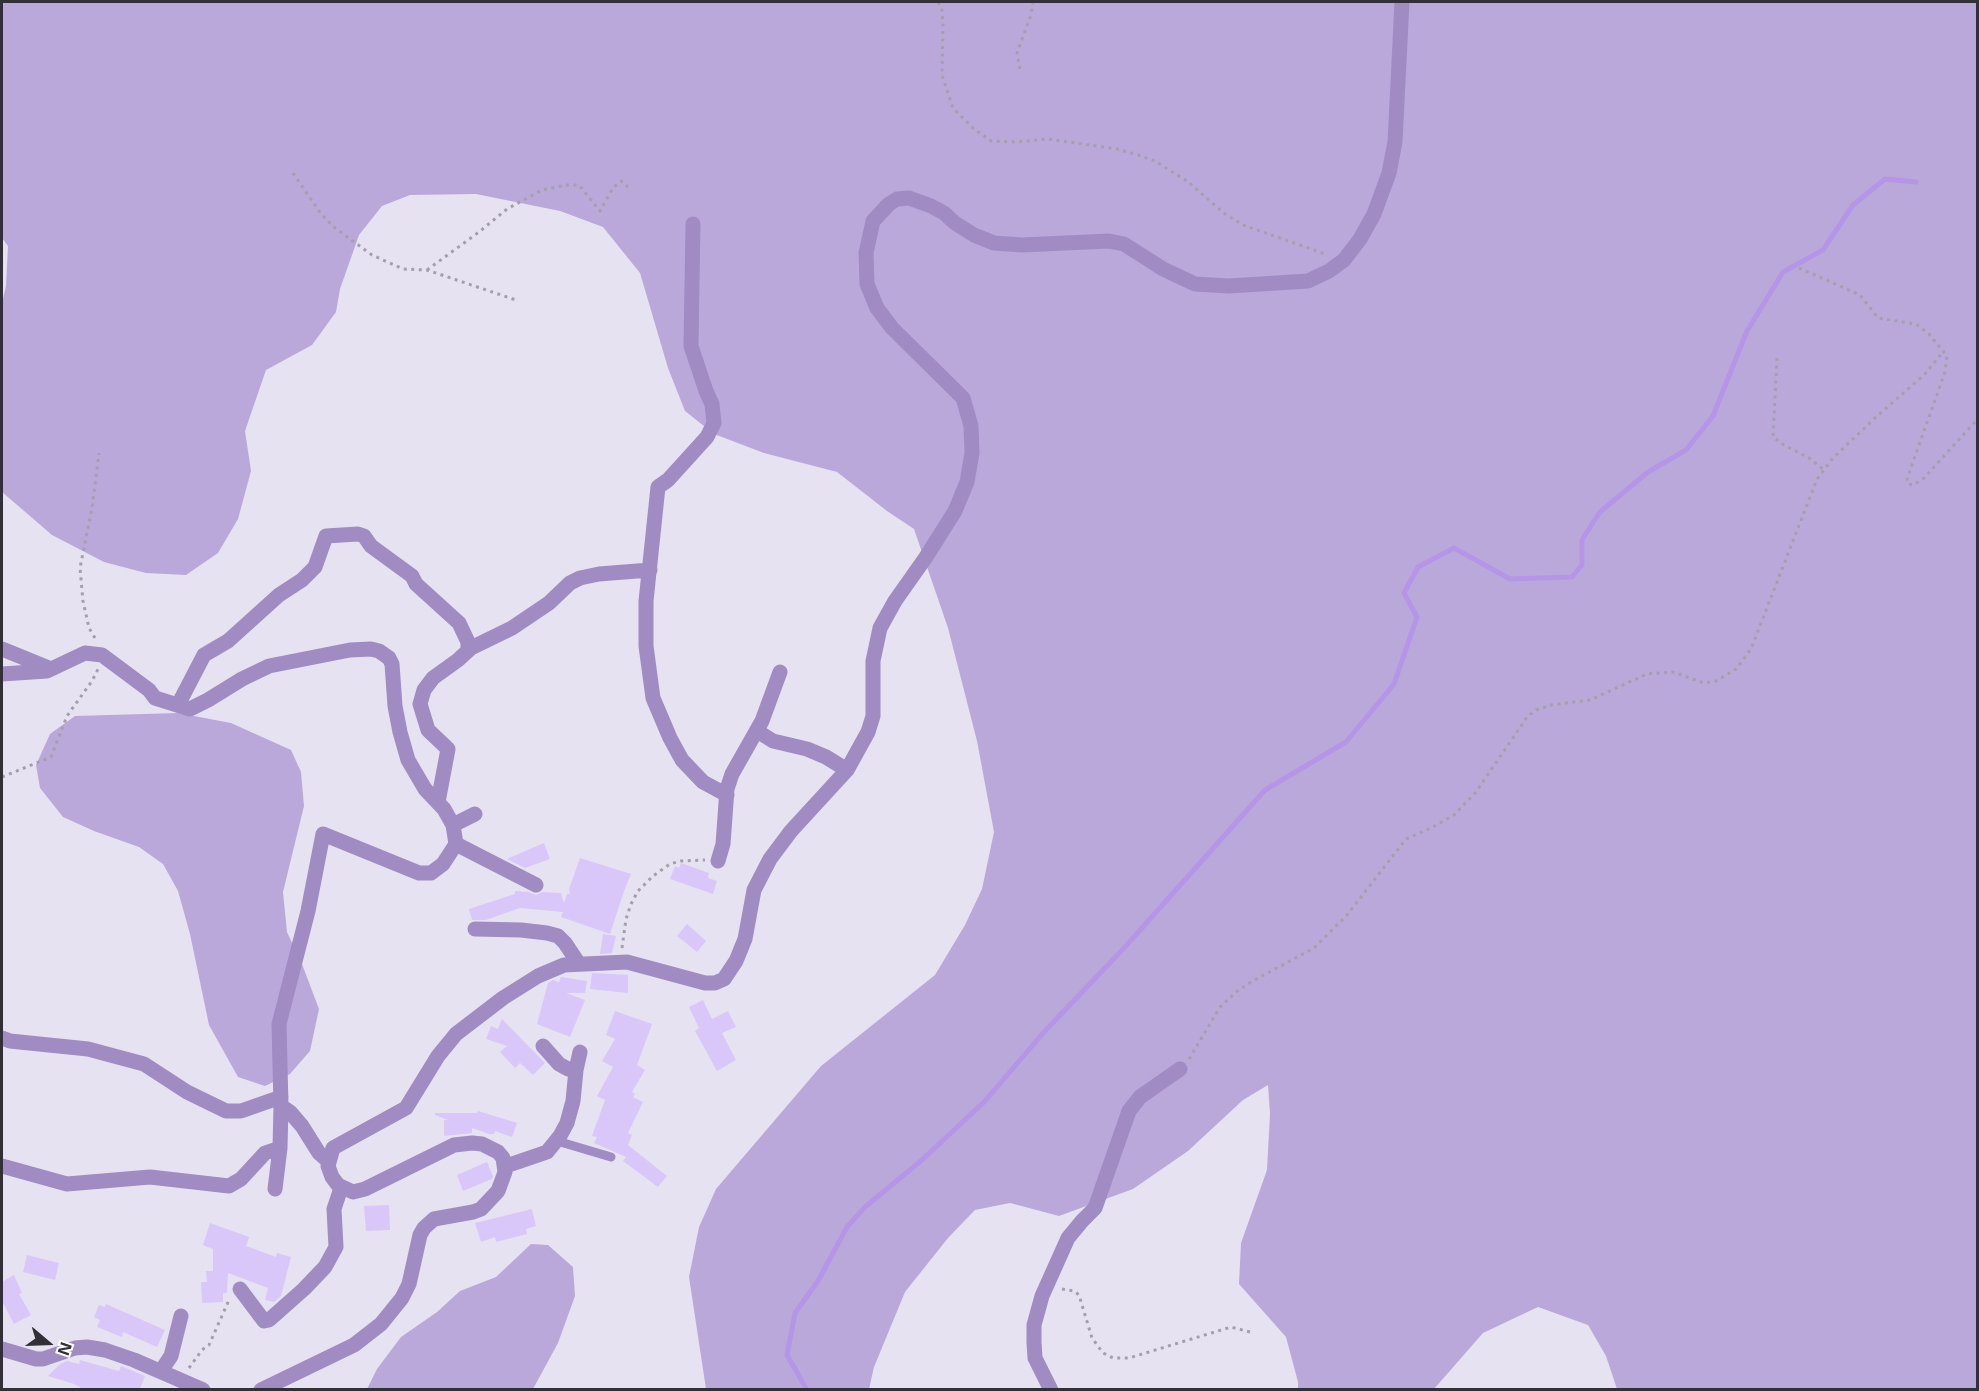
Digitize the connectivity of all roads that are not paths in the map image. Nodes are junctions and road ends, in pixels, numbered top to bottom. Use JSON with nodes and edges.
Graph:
{"nodes":[{"id":1,"x":1402,"y":2,"type":"edge"},
{"id":2,"x":693,"y":224,"type":"dead end"},
{"id":3,"x":650,"y":570,"type":"junction"},
{"id":4,"x":2,"y":649,"type":"edge"},
{"id":5,"x":468,"y":650,"type":"junction"},
{"id":6,"x":51,"y":669,"type":"junction"},
{"id":7,"x":780,"y":672,"type":"dead end"},
{"id":8,"x":2,"y":674,"type":"edge"},
{"id":9,"x":178,"y":705,"type":"junction"},
{"id":10,"x":756,"y":731,"type":"junction"},
{"id":11,"x":847,"y":770,"type":"junction"},
{"id":12,"x":727,"y":795,"type":"junction"},
{"id":13,"x":438,"y":802,"type":"junction"},
{"id":14,"x":475,"y":814,"type":"dead end"},
{"id":15,"x":453,"y":825,"type":"junction"},
{"id":16,"x":456,"y":844,"type":"junction"},
{"id":17,"x":718,"y":861,"type":"road end"},
{"id":18,"x":536,"y":885,"type":"dead end"},
{"id":19,"x":475,"y":929,"type":"dead end"},
{"id":20,"x":579,"y":964,"type":"junction"},
{"id":21,"x":2,"y":1038,"type":"edge"},
{"id":22,"x":543,"y":1046,"type":"dead end"},
{"id":23,"x":580,"y":1052,"type":"dead end"},
{"id":24,"x":1180,"y":1068,"type":"road end"},
{"id":25,"x":576,"y":1070,"type":"junction"},
{"id":26,"x":281,"y":1101,"type":"junction"},
{"id":27,"x":557,"y":1141,"type":"junction"},
{"id":28,"x":280,"y":1148,"type":"junction"},
{"id":29,"x":610,"y":1157,"type":"dead end"},
{"id":30,"x":328,"y":1161,"type":"junction"},
{"id":31,"x":2,"y":1166,"type":"edge"},
{"id":32,"x":506,"y":1166,"type":"junction"},
{"id":33,"x":341,"y":1188,"type":"junction"},
{"id":34,"x":275,"y":1189,"type":"dead end"},
{"id":35,"x":240,"y":1289,"type":"road end"},
{"id":36,"x":181,"y":1316,"type":"dead end"},
{"id":37,"x":2,"y":1349,"type":"edge"},
{"id":38,"x":164,"y":1367,"type":"junction"},
{"id":39,"x":203,"y":1389,"type":"edge"},
{"id":40,"x":261,"y":1389,"type":"edge"},
{"id":41,"x":1051,"y":1389,"type":"edge"}],
"edges":[{"from":1,"to":11,"type":"street"},
{"from":2,"to":3,"type":"street"},
{"from":3,"to":5,"type":"street"},
{"from":3,"to":12,"type":"street"},
{"from":4,"to":6,"type":"street"},
{"from":5,"to":9,"type":"street"},
{"from":5,"to":13,"type":"street"},
{"from":6,"to":8,"type":"street"},
{"from":6,"to":9,"type":"street"},
{"from":7,"to":10,"type":"street"},
{"from":9,"to":13,"type":"street"},
{"from":10,"to":11,"type":"street"},
{"from":10,"to":12,"type":"street"},
{"from":11,"to":20,"type":"street"},
{"from":12,"to":17,"type":"street"},
{"from":13,"to":15,"type":"street"},
{"from":14,"to":15,"type":"street"},
{"from":15,"to":16,"type":"street"},
{"from":16,"to":18,"type":"street"},
{"from":16,"to":26,"type":"street"},
{"from":19,"to":20,"type":"street"},
{"from":20,"to":30,"type":"street"},
{"from":21,"to":26,"type":"street"},
{"from":22,"to":25,"type":"street"},
{"from":23,"to":25,"type":"street"},
{"from":24,"to":41,"type":"street"},
{"from":25,"to":27,"type":"street"},
{"from":26,"to":28,"type":"street"},
{"from":26,"to":30,"type":"street"},
{"from":27,"to":29,"type":"lane"},
{"from":27,"to":32,"type":"street"},
{"from":28,"to":31,"type":"street"},
{"from":28,"to":34,"type":"street"},
{"from":30,"to":33,"type":"street"},
{"from":32,"to":33,"type":"street"},
{"from":32,"to":40,"type":"street"},
{"from":33,"to":35,"type":"street"},
{"from":36,"to":38,"type":"street"},
{"from":37,"to":38,"type":"street"},
{"from":38,"to":39,"type":"street"}]}
